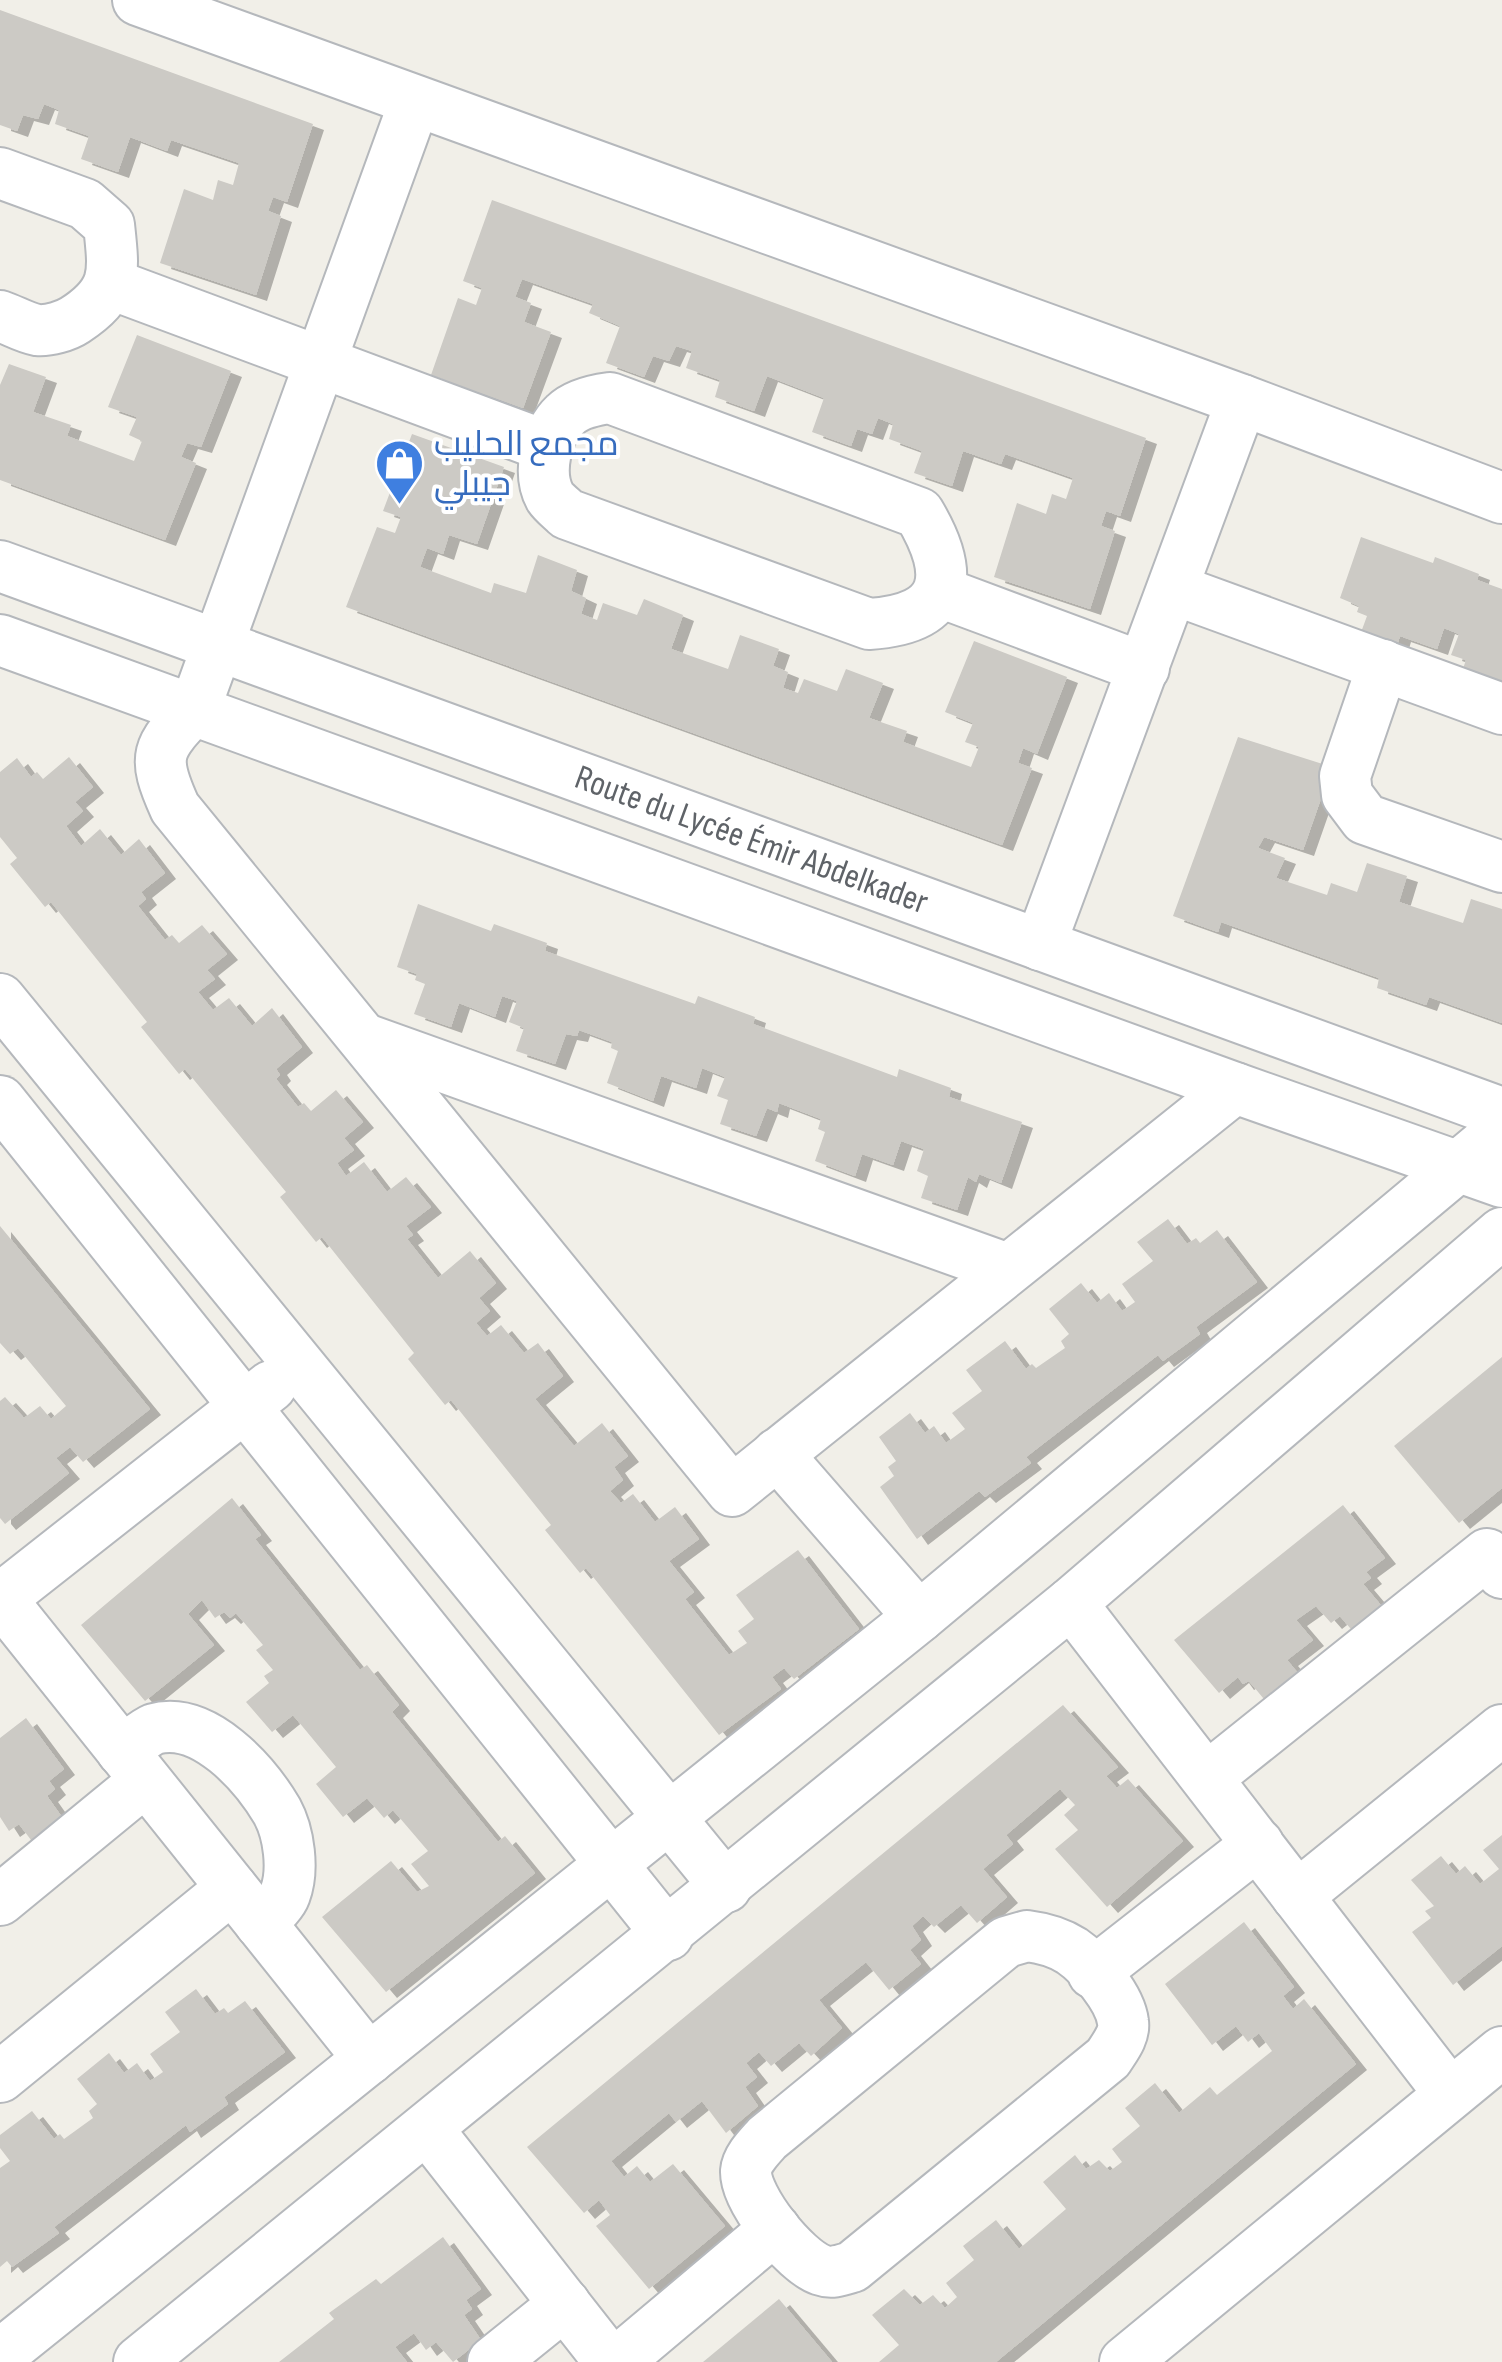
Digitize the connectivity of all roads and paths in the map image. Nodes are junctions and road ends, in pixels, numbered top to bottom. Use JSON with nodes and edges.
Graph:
{"nodes":[{"id":1,"x":138,"y":0,"type":"edge"},
{"id":2,"x":415,"y":101,"type":"junction"},
{"id":3,"x":0,"y":172,"type":"edge"},
{"id":4,"x":111,"y":284,"type":"junction"},
{"id":5,"x":0,"y":316,"type":"edge"},
{"id":6,"x":320,"y":364,"type":"junction"},
{"id":7,"x":1242,"y":400,"type":"junction"},
{"id":8,"x":546,"y":446,"type":"junction"},
{"id":9,"x":1502,"y":498,"type":"edge"},
{"id":10,"x":0,"y":566,"type":"edge"},
{"id":11,"x":1174,"y":588,"type":"junction"},
{"id":12,"x":940,"y":592,"type":"junction"},
{"id":13,"x":0,"y":640,"type":"edge"},
{"id":14,"x":219,"y":644,"type":"junction"},
{"id":15,"x":1382,"y":665,"type":"junction"},
{"id":16,"x":1144,"y":668,"type":"junction"},
{"id":17,"x":196,"y":708,"type":"junction"},
{"id":18,"x":1502,"y":709,"type":"edge"},
{"id":19,"x":1502,"y":867,"type":"edge"},
{"id":20,"x":1040,"y":945,"type":"junction"},
{"id":21,"x":0,"y":999,"type":"edge"},
{"id":22,"x":364,"y":1040,"type":"junction"},
{"id":23,"x":436,"y":1065,"type":"junction"},
{"id":24,"x":1235,"y":1088,"type":"junction"},
{"id":25,"x":0,"y":1101,"type":"edge"},
{"id":26,"x":1502,"y":1113,"type":"edge"},
{"id":27,"x":1502,"y":1130,"type":"edge"},
{"id":28,"x":442,"y":1136,"type":"junction"},
{"id":29,"x":1480,"y":1174,"type":"edge"},
{"id":30,"x":1502,"y":1233,"type":"edge"},
{"id":31,"x":1008,"y":1269,"type":"junction"},
{"id":32,"x":297,"y":1365,"type":"junction"},
{"id":33,"x":247,"y":1406,"type":"junction"},
{"id":34,"x":777,"y":1454,"type":"junction"},
{"id":35,"x":1502,"y":1574,"type":"edge"},
{"id":36,"x":0,"y":1599,"type":"edge"},
{"id":37,"x":1071,"y":1604,"type":"junction"},
{"id":38,"x":919,"y":1617,"type":"junction"},
{"id":39,"x":1502,"y":1730,"type":"edge"},
{"id":40,"x":134,"y":1766,"type":"junction"},
{"id":41,"x":1208,"y":1777,"type":"junction"},
{"id":42,"x":670,"y":1817,"type":"junction"},
{"id":43,"x":1258,"y":1844,"type":"junction"},
{"id":44,"x":612,"y":1863,"type":"junction"},
{"id":45,"x":726,"y":1887,"type":"junction"},
{"id":46,"x":1297,"y":1896,"type":"junction"},
{"id":47,"x":0,"y":1900,"type":"edge"},
{"id":48,"x":246,"y":1906,"type":"junction"},
{"id":49,"x":668,"y":1934,"type":"junction"},
{"id":50,"x":1093,"y":1973,"type":"junction"},
{"id":51,"x":1502,"y":2052,"type":"edge"},
{"id":52,"x":369,"y":2059,"type":"junction"},
{"id":53,"x":0,"y":2077,"type":"edge"},
{"id":54,"x":1450,"y":2094,"type":"junction"},
{"id":55,"x":428,"y":2130,"type":"junction"},
{"id":56,"x":774,"y":2229,"type":"junction"},
{"id":57,"x":565,"y":2304,"type":"junction"},
{"id":58,"x":0,"y":2355,"type":"edge"},
{"id":59,"x":139,"y":2362,"type":"edge"},
{"id":60,"x":493,"y":2362,"type":"edge"},
{"id":61,"x":610,"y":2362,"type":"edge"},
{"id":62,"x":617,"y":2362,"type":"edge"},
{"id":63,"x":1124,"y":2362,"type":"edge"}],
"edges":[{"from":1,"to":2,"type":"street"},
{"from":2,"to":6,"type":"street"},
{"from":2,"to":7,"type":"street"},
{"from":3,"to":4,"type":"street"},
{"from":4,"to":5,"type":"street"},
{"from":4,"to":6,"type":"street"},
{"from":6,"to":8,"type":"street"},
{"from":6,"to":14,"type":"street"},
{"from":7,"to":9,"type":"street"},
{"from":7,"to":11,"type":"street"},
{"from":8,"to":12,"type":"street"},
{"from":8,"to":12,"type":"street"},
{"from":10,"to":14,"type":"street","name":"Route du Lycée Émir Abdelkader"},
{"from":11,"to":15,"type":"street"},
{"from":11,"to":16,"type":"street"},
{"from":12,"to":16,"type":"street"},
{"from":13,"to":17,"type":"street","name":"Route du Lycée Émir Abdelkader"},
{"from":14,"to":17,"type":"street"},
{"from":14,"to":20,"type":"street","name":"Route du Lycée Émir Abdelkader"},
{"from":15,"to":18,"type":"street"},
{"from":15,"to":19,"type":"street"},
{"from":16,"to":20,"type":"street"},
{"from":17,"to":22,"type":"street"},
{"from":17,"to":24,"type":"street","name":"Route du Lycée Émir Abdelkader"},
{"from":20,"to":26,"type":"street","name":"Route du Lycée Émir Abdelkader"},
{"from":21,"to":32,"type":"street"},
{"from":22,"to":23,"type":"street"},
{"from":22,"to":28,"type":"street"},
{"from":23,"to":28,"type":"street"},
{"from":23,"to":31,"type":"street"},
{"from":24,"to":29,"type":"street","name":"Route du Lycée Émir Abdelkader"},
{"from":24,"to":31,"type":"street"},
{"from":25,"to":33,"type":"street"},
{"from":27,"to":29,"type":"street"},
{"from":28,"to":34,"type":"street"},
{"from":29,"to":38,"type":"street"},
{"from":30,"to":37,"type":"street"},
{"from":31,"to":34,"type":"street"},
{"from":32,"to":33,"type":"street"},
{"from":32,"to":42,"type":"street"},
{"from":33,"to":36,"type":"street"},
{"from":33,"to":44,"type":"street"},
{"from":34,"to":38,"type":"street"},
{"from":35,"to":41,"type":"street"},
{"from":36,"to":40,"type":"street"},
{"from":37,"to":41,"type":"street"},
{"from":37,"to":45,"type":"street"},
{"from":38,"to":42,"type":"street"},
{"from":39,"to":46,"type":"street"},
{"from":40,"to":47,"type":"street"},
{"from":40,"to":48,"type":"street"},
{"from":40,"to":48,"type":"street"},
{"from":41,"to":43,"type":"street"},
{"from":42,"to":44,"type":"street"},
{"from":42,"to":45,"type":"street"},
{"from":43,"to":46,"type":"street"},
{"from":43,"to":50,"type":"street"},
{"from":44,"to":49,"type":"street"},
{"from":44,"to":52,"type":"street"},
{"from":45,"to":49,"type":"street"},
{"from":46,"to":54,"type":"street"},
{"from":48,"to":52,"type":"street"},
{"from":48,"to":53,"type":"street"},
{"from":49,"to":55,"type":"street"},
{"from":50,"to":56,"type":"street"},
{"from":50,"to":56,"type":"street"},
{"from":51,"to":54,"type":"street"},
{"from":52,"to":58,"type":"street"},
{"from":54,"to":63,"type":"street"},
{"from":55,"to":57,"type":"street"},
{"from":55,"to":59,"type":"street"},
{"from":56,"to":62,"type":"street"},
{"from":57,"to":60,"type":"street"},
{"from":57,"to":61,"type":"street"}]}
